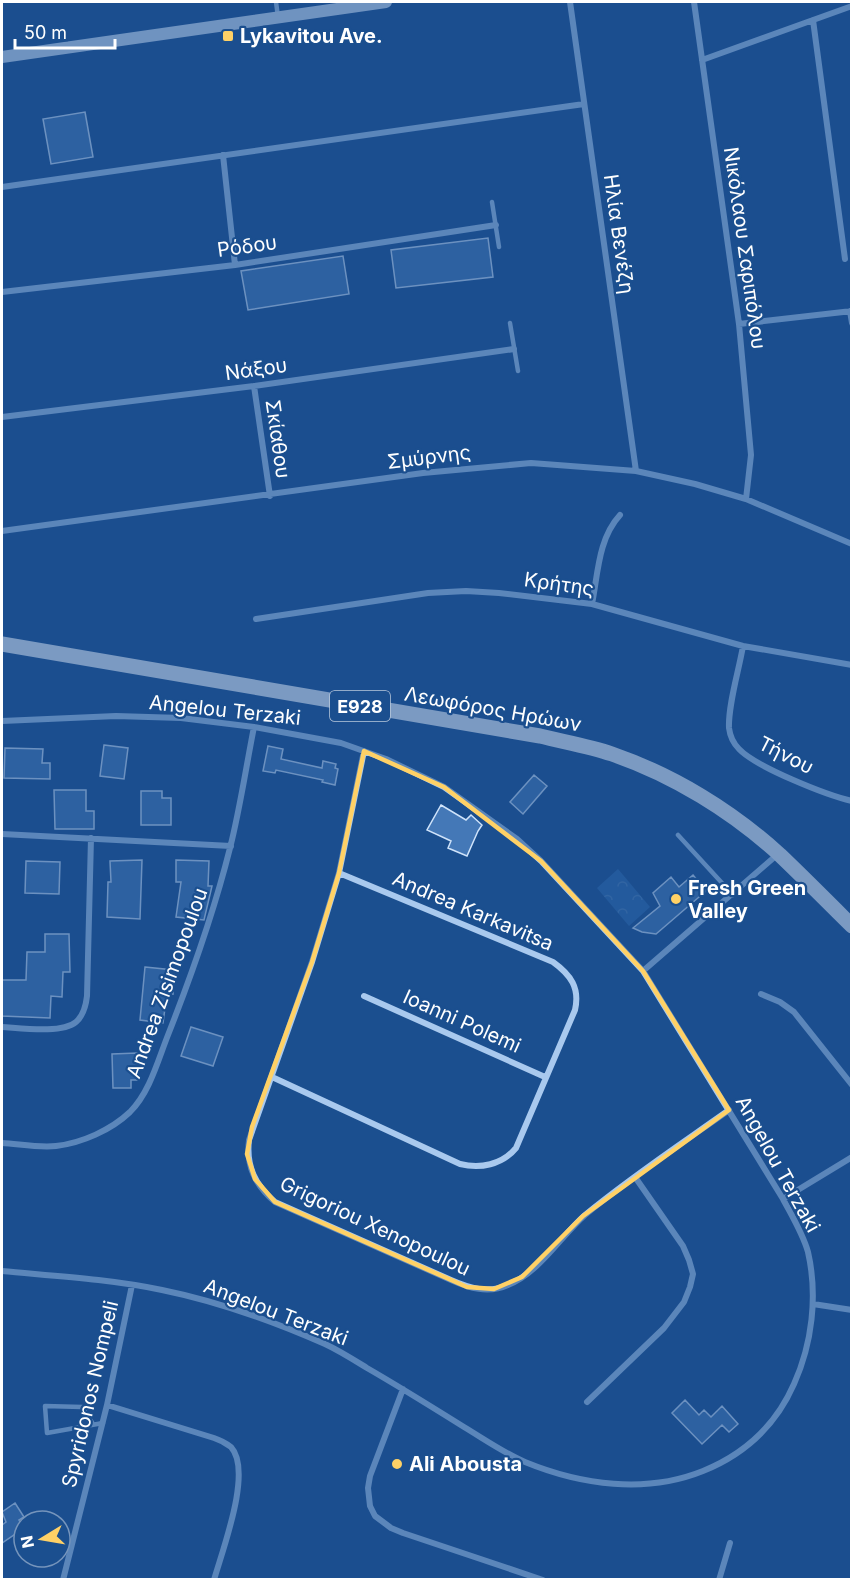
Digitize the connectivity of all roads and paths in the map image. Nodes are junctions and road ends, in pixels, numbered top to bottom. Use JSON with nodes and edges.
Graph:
{"nodes":[{"id":1,"x":276,"y":2,"type":"edge"},
{"id":2,"x":386,"y":2,"type":"edge"},
{"id":3,"x":570,"y":2,"type":"edge"},
{"id":4,"x":694,"y":2,"type":"edge"},
{"id":5,"x":852,"y":6,"type":"edge"},
{"id":6,"x":278,"y":17,"type":"junction"},
{"id":7,"x":813,"y":20,"type":"junction"},
{"id":8,"x":2,"y":57,"type":"edge"},
{"id":9,"x":702,"y":60,"type":"junction"},
{"id":10,"x":584,"y":104,"type":"junction"},
{"id":11,"x":223,"y":155,"type":"junction"},
{"id":12,"x":2,"y":187,"type":"edge"},
{"id":13,"x":492,"y":202,"type":"dead end"},
{"id":14,"x":496,"y":225,"type":"junction"},
{"id":15,"x":499,"y":247,"type":"dead end"},
{"id":16,"x":845,"y":259,"type":"dead end"},
{"id":17,"x":235,"y":266,"type":"junction"},
{"id":18,"x":2,"y":292,"type":"edge"},
{"id":19,"x":851,"y":311,"type":"edge"},
{"id":20,"x":510,"y":323,"type":"dead end"},
{"id":21,"x":852,"y":323,"type":"edge"},
{"id":22,"x":739,"y":324,"type":"junction"},
{"id":23,"x":514,"y":349,"type":"junction"},
{"id":24,"x":518,"y":371,"type":"dead end"},
{"id":25,"x":254,"y":386,"type":"junction"},
{"id":26,"x":2,"y":417,"type":"edge"},
{"id":27,"x":636,"y":471,"type":"junction"},
{"id":28,"x":270,"y":496,"type":"junction"},
{"id":29,"x":746,"y":499,"type":"junction"},
{"id":30,"x":620,"y":515,"type":"dead end"},
{"id":31,"x":2,"y":531,"type":"edge"},
{"id":32,"x":852,"y":544,"type":"edge"},
{"id":33,"x":592,"y":604,"type":"junction"},
{"id":34,"x":256,"y":619,"type":"dead end"},
{"id":35,"x":2,"y":644,"type":"edge"},
{"id":36,"x":743,"y":646,"type":"junction"},
{"id":37,"x":852,"y":665,"type":"edge"},
{"id":38,"x":2,"y":721,"type":"edge"},
{"id":39,"x":254,"y":727,"type":"junction"},
{"id":40,"x":364,"y":751,"type":"junction"},
{"id":41,"x":852,"y":801,"type":"edge"},
{"id":42,"x":2,"y":834,"type":"edge"},
{"id":43,"x":678,"y":835,"type":"dead end"},
{"id":44,"x":91,"y":838,"type":"junction"},
{"id":45,"x":231,"y":846,"type":"junction"},
{"id":46,"x":779,"y":854,"type":"junction"},
{"id":47,"x":339,"y":873,"type":"junction"},
{"id":48,"x":733,"y":895,"type":"junction"},
{"id":49,"x":852,"y":926,"type":"edge"},
{"id":50,"x":643,"y":972,"type":"junction"},
{"id":51,"x":761,"y":994,"type":"dead end"},
{"id":52,"x":364,"y":996,"type":"dead end"},
{"id":53,"x":2,"y":1027,"type":"edge"},
{"id":54,"x":272,"y":1077,"type":"junction"},
{"id":55,"x":545,"y":1077,"type":"junction"},
{"id":56,"x":852,"y":1084,"type":"edge"},
{"id":57,"x":729,"y":1110,"type":"junction"},
{"id":58,"x":2,"y":1143,"type":"edge"},
{"id":59,"x":852,"y":1157,"type":"edge"},
{"id":60,"x":635,"y":1177,"type":"junction"},
{"id":61,"x":783,"y":1199,"type":"junction"},
{"id":62,"x":2,"y":1271,"type":"edge"},
{"id":63,"x":132,"y":1285,"type":"junction"},
{"id":64,"x":813,"y":1304,"type":"junction"},
{"id":65,"x":852,"y":1310,"type":"edge"},
{"id":66,"x":403,"y":1389,"type":"junction"},
{"id":67,"x":587,"y":1402,"type":"dead end"},
{"id":68,"x":107,"y":1405,"type":"junction"},
{"id":69,"x":103,"y":1423,"type":"junction"},
{"id":70,"x":93,"y":1424,"type":"junction"},
{"id":71,"x":730,"y":1543,"type":"dead end"},
{"id":72,"x":520,"y":1572,"type":"junction"},
{"id":73,"x":63,"y":1580,"type":"edge"},
{"id":74,"x":214,"y":1580,"type":"edge"},
{"id":75,"x":517,"y":1580,"type":"edge"},
{"id":76,"x":543,"y":1580,"type":"edge"},
{"id":77,"x":719,"y":1580,"type":"edge"}],
"edges":[{"from":1,"to":6,"type":"lane"},
{"from":2,"to":6,"type":"main road"},
{"from":3,"to":10,"type":"street","name":"Ηλία Βενέζη"},
{"from":4,"to":9,"type":"street","name":"Νικόλαου Σαριπόλου"},
{"from":5,"to":7,"type":"street"},
{"from":6,"to":8,"type":"main road"},
{"from":7,"to":9,"type":"street"},
{"from":7,"to":16,"type":"street"},
{"from":9,"to":22,"type":"street","name":"Νικόλαου Σαριπόλου"},
{"from":10,"to":11,"type":"street"},
{"from":10,"to":27,"type":"street","name":"Ηλία Βενέζη"},
{"from":11,"to":12,"type":"street"},
{"from":11,"to":17,"type":"street"},
{"from":13,"to":14,"type":"lane"},
{"from":14,"to":15,"type":"lane"},
{"from":14,"to":17,"type":"street","name":"Ρόδου"},
{"from":17,"to":18,"type":"street","name":"Ρόδου"},
{"from":19,"to":21,"type":"street"},
{"from":19,"to":22,"type":"street"},
{"from":20,"to":23,"type":"lane"},
{"from":22,"to":29,"type":"street","name":"Νικόλαου Σαριπόλου"},
{"from":23,"to":24,"type":"lane"},
{"from":23,"to":25,"type":"street","name":"Νάξου"},
{"from":25,"to":26,"type":"street","name":"Νάξου"},
{"from":25,"to":28,"type":"street","name":"Σκίαθου"},
{"from":27,"to":28,"type":"street","name":"Σμύρνης"},
{"from":27,"to":29,"type":"street","name":"Σμύρνης"},
{"from":28,"to":31,"type":"street","name":"Σμύρνης"},
{"from":29,"to":32,"type":"street","name":"Σμύρνης"},
{"from":30,"to":33,"type":"street"},
{"from":33,"to":34,"type":"street","name":"Κρήτης"},
{"from":33,"to":36,"type":"street","name":"Κρήτης"},
{"from":35,"to":46,"type":"main road","name":"Λεωφόρος Ηρώων","number":"E928"},
{"from":36,"to":37,"type":"street","name":"Κρήτης"},
{"from":36,"to":41,"type":"street","name":"Τήνου"},
{"from":38,"to":39,"type":"street","name":"Angelou Terzaki"},
{"from":39,"to":40,"type":"street","name":"Angelou Terzaki"},
{"from":39,"to":45,"type":"street","name":"Andrea Zisimopoulou"},
{"from":40,"to":47,"type":"street","name":"Grigoriou Xenopoulou"},
{"from":40,"to":50,"type":"street","name":"Angelou Terzaki"},
{"from":42,"to":44,"type":"street"},
{"from":43,"to":48,"type":"lane"},
{"from":44,"to":45,"type":"street"},
{"from":44,"to":53,"type":"street"},
{"from":45,"to":58,"type":"street","name":"Andrea Zisimopoulou"},
{"from":46,"to":48,"type":"street"},
{"from":46,"to":49,"type":"main road","name":"Λεωφόρος Ηρώων","number":"E928"},
{"from":47,"to":54,"type":"street","name":"Grigoriou Xenopoulou"},
{"from":47,"to":55,"type":"street","name":"Andrea Karkavitsa"},
{"from":48,"to":50,"type":"street"},
{"from":50,"to":57,"type":"street","name":"Angelou Terzaki"},
{"from":51,"to":56,"type":"street"},
{"from":52,"to":55,"type":"street","name":"Ioanni Polemi"},
{"from":54,"to":55,"type":"street","name":"Andrea Karkavitsa"},
{"from":54,"to":60,"type":"street","name":"Grigoriou Xenopoulou"},
{"from":57,"to":60,"type":"street","name":"Grigoriou Xenopoulou"},
{"from":57,"to":61,"type":"street","name":"Angelou Terzaki"},
{"from":59,"to":61,"type":"street"},
{"from":60,"to":67,"type":"street"},
{"from":61,"to":64,"type":"street","name":"Angelou Terzaki"},
{"from":62,"to":63,"type":"street","name":"Angelou Terzaki"},
{"from":63,"to":66,"type":"street","name":"Angelou Terzaki"},
{"from":63,"to":68,"type":"street","name":"Spyridonos Nompeli"},
{"from":64,"to":65,"type":"street"},
{"from":64,"to":66,"type":"street","name":"Angelou Terzaki"},
{"from":66,"to":72,"type":"street"},
{"from":68,"to":69,"type":"street","name":"Spyridonos Nompeli"},
{"from":68,"to":74,"type":"street"},
{"from":69,"to":70,"type":"lane"},
{"from":69,"to":73,"type":"street","name":"Spyridonos Nompeli"},
{"from":70,"to":70,"type":"lane"},
{"from":71,"to":77,"type":"street"},
{"from":72,"to":75,"type":"street"},
{"from":72,"to":76,"type":"street"}]}
